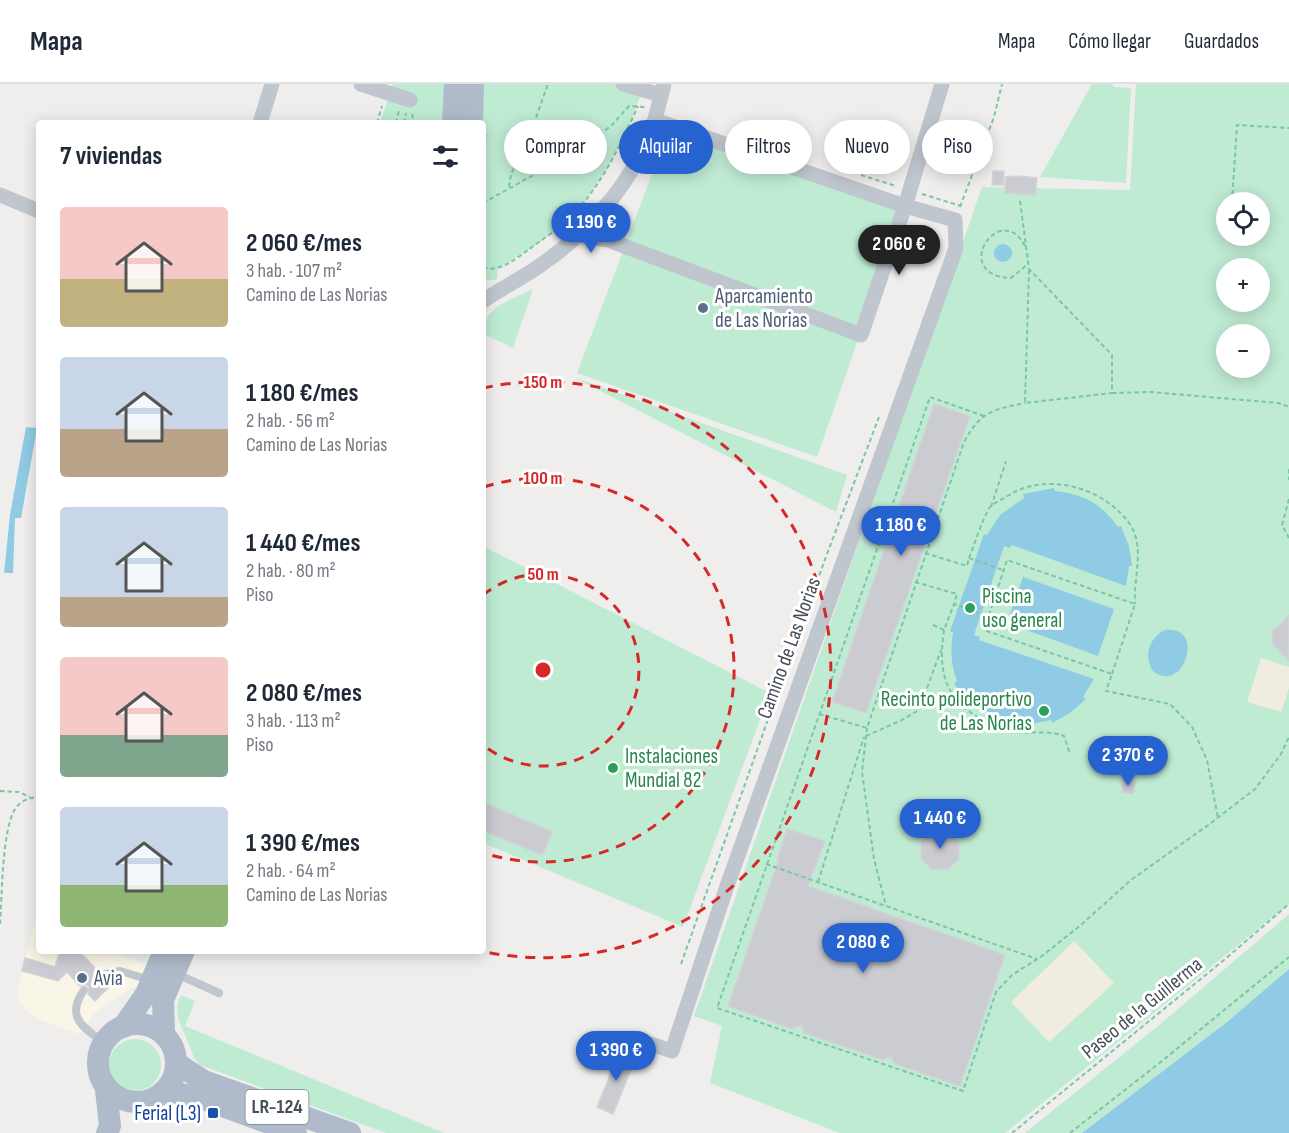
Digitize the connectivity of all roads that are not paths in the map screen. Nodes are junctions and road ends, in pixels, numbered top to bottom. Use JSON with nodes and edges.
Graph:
{"nodes":[{"id":1,"x":272,"y":84,"type":"edge"},
{"id":2,"x":360,"y":84,"type":"edge"},
{"id":3,"x":455,"y":84,"type":"edge"},
{"id":4,"x":473,"y":84,"type":"edge"},
{"id":5,"x":623,"y":84,"type":"edge"},
{"id":6,"x":942,"y":84,"type":"edge"},
{"id":7,"x":410,"y":100,"type":"dead end"},
{"id":8,"x":659,"y":102,"type":"edge"},
{"id":9,"x":261,"y":120,"type":"edge"},
{"id":10,"x":453,"y":120,"type":"edge"},
{"id":11,"x":472,"y":120,"type":"edge"},
{"id":12,"x":0,"y":195,"type":"edge"},
{"id":13,"x":905,"y":206,"type":"junction"},
{"id":14,"x":36,"y":210,"type":"edge"},
{"id":15,"x":601,"y":212,"type":"junction"},
{"id":16,"x":580,"y":235,"type":"junction"},
{"id":17,"x":608,"y":240,"type":"junction"},
{"id":18,"x":507,"y":284,"type":"junction"},
{"id":19,"x":486,"y":287,"type":"edge"},
{"id":20,"x":486,"y":299,"type":"edge"},
{"id":21,"x":163,"y":954,"type":"edge"},
{"id":22,"x":183,"y":954,"type":"edge"},
{"id":23,"x":174,"y":973,"type":"junction"},
{"id":24,"x":101,"y":975,"type":"dead end"},
{"id":25,"x":152,"y":981,"type":"junction"},
{"id":26,"x":84,"y":990,"type":"dead end"},
{"id":27,"x":219,"y":993,"type":"dead end"},
{"id":28,"x":123,"y":1027,"type":"junction"},
{"id":29,"x":164,"y":1035,"type":"junction"},
{"id":30,"x":104,"y":1043,"type":"junction"},
{"id":31,"x":651,"y":1044,"type":"dead end"},
{"id":32,"x":176,"y":1063,"type":"junction"},
{"id":33,"x":106,"y":1090,"type":"junction"},
{"id":34,"x":164,"y":1091,"type":"junction"},
{"id":35,"x":136,"y":1102,"type":"junction"},
{"id":36,"x":109,"y":1129,"type":"edge"},
{"id":37,"x":296,"y":1133,"type":"edge"},
{"id":38,"x":350,"y":1133,"type":"edge"}],
"edges":[{"from":1,"to":9,"type":"street"},
{"from":2,"to":7,"type":"street"},
{"from":3,"to":10,"type":"main road"},
{"from":4,"to":11,"type":"main road"},
{"from":5,"to":8,"type":"street"},
{"from":6,"to":13,"type":"street"},
{"from":8,"to":13,"type":"street"},
{"from":8,"to":15,"type":"street"},
{"from":12,"to":14,"type":"street"},
{"from":13,"to":17,"type":"street"},
{"from":13,"to":31,"type":"street","name":"Camino de Las Norias"},
{"from":15,"to":16,"type":"street"},
{"from":15,"to":17,"type":"street"},
{"from":16,"to":17,"type":"street"},
{"from":16,"to":18,"type":"street"},
{"from":18,"to":19,"type":"street"},
{"from":18,"to":20,"type":"street"},
{"from":21,"to":25,"type":"main road"},
{"from":22,"to":23,"type":"main road"},
{"from":23,"to":27,"type":"lane"},
{"from":23,"to":29,"type":"main road"},
{"from":24,"to":25,"type":"lane"},
{"from":25,"to":28,"type":"main road"},
{"from":26,"to":30,"type":"lane"},
{"from":28,"to":29,"type":"main road"},
{"from":28,"to":30,"type":"main road"},
{"from":29,"to":32,"type":"main road"},
{"from":30,"to":33,"type":"main road"},
{"from":32,"to":34,"type":"main road"},
{"from":32,"to":38,"type":"main road","number":"LR-124"},
{"from":33,"to":35,"type":"main road"},
{"from":33,"to":36,"type":"main road"},
{"from":34,"to":35,"type":"main road"},
{"from":34,"to":37,"type":"main road","number":"LR-124"},
{"from":35,"to":36,"type":"main road"}]}
